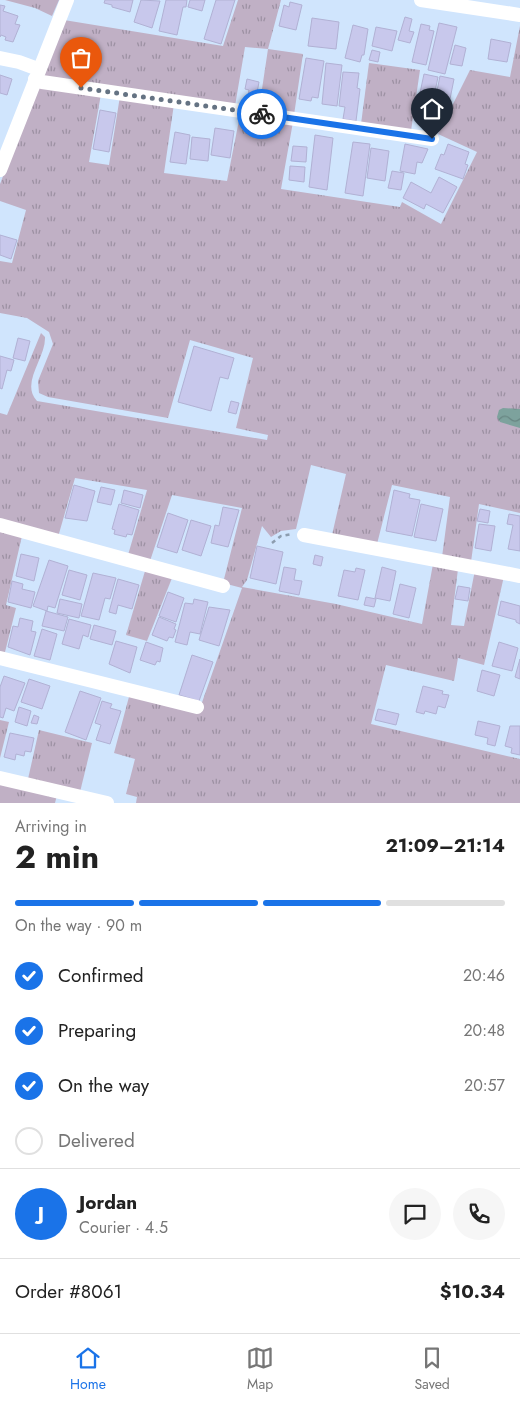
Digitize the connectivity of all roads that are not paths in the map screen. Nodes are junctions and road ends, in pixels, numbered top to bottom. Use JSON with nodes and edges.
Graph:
{"nodes":[{"id":1,"x":67,"y":0,"type":"edge"},
{"id":2,"x":421,"y":0,"type":"edge"},
{"id":3,"x":520,"y":15,"type":"edge"},
{"id":4,"x":0,"y":58,"type":"edge"},
{"id":5,"x":37,"y":74,"type":"junction"},
{"id":6,"x":432,"y":139,"type":"dead end"},
{"id":7,"x":0,"y":170,"type":"edge"},
{"id":8,"x":0,"y":525,"type":"edge"},
{"id":9,"x":304,"y":535,"type":"road end"},
{"id":10,"x":520,"y":576,"type":"edge"},
{"id":11,"x":223,"y":586,"type":"dead end"},
{"id":12,"x":0,"y":658,"type":"edge"},
{"id":13,"x":197,"y":707,"type":"dead end"},
{"id":14,"x":0,"y":778,"type":"edge"},
{"id":15,"x":107,"y":803,"type":"edge"}],
"edges":[{"from":1,"to":5,"type":"street"},
{"from":2,"to":3,"type":"street"},
{"from":4,"to":5,"type":"street"},
{"from":5,"to":6,"type":"street"},
{"from":5,"to":7,"type":"street"},
{"from":8,"to":11,"type":"street"},
{"from":9,"to":10,"type":"street"},
{"from":12,"to":13,"type":"street"},
{"from":14,"to":15,"type":"street"}]}
